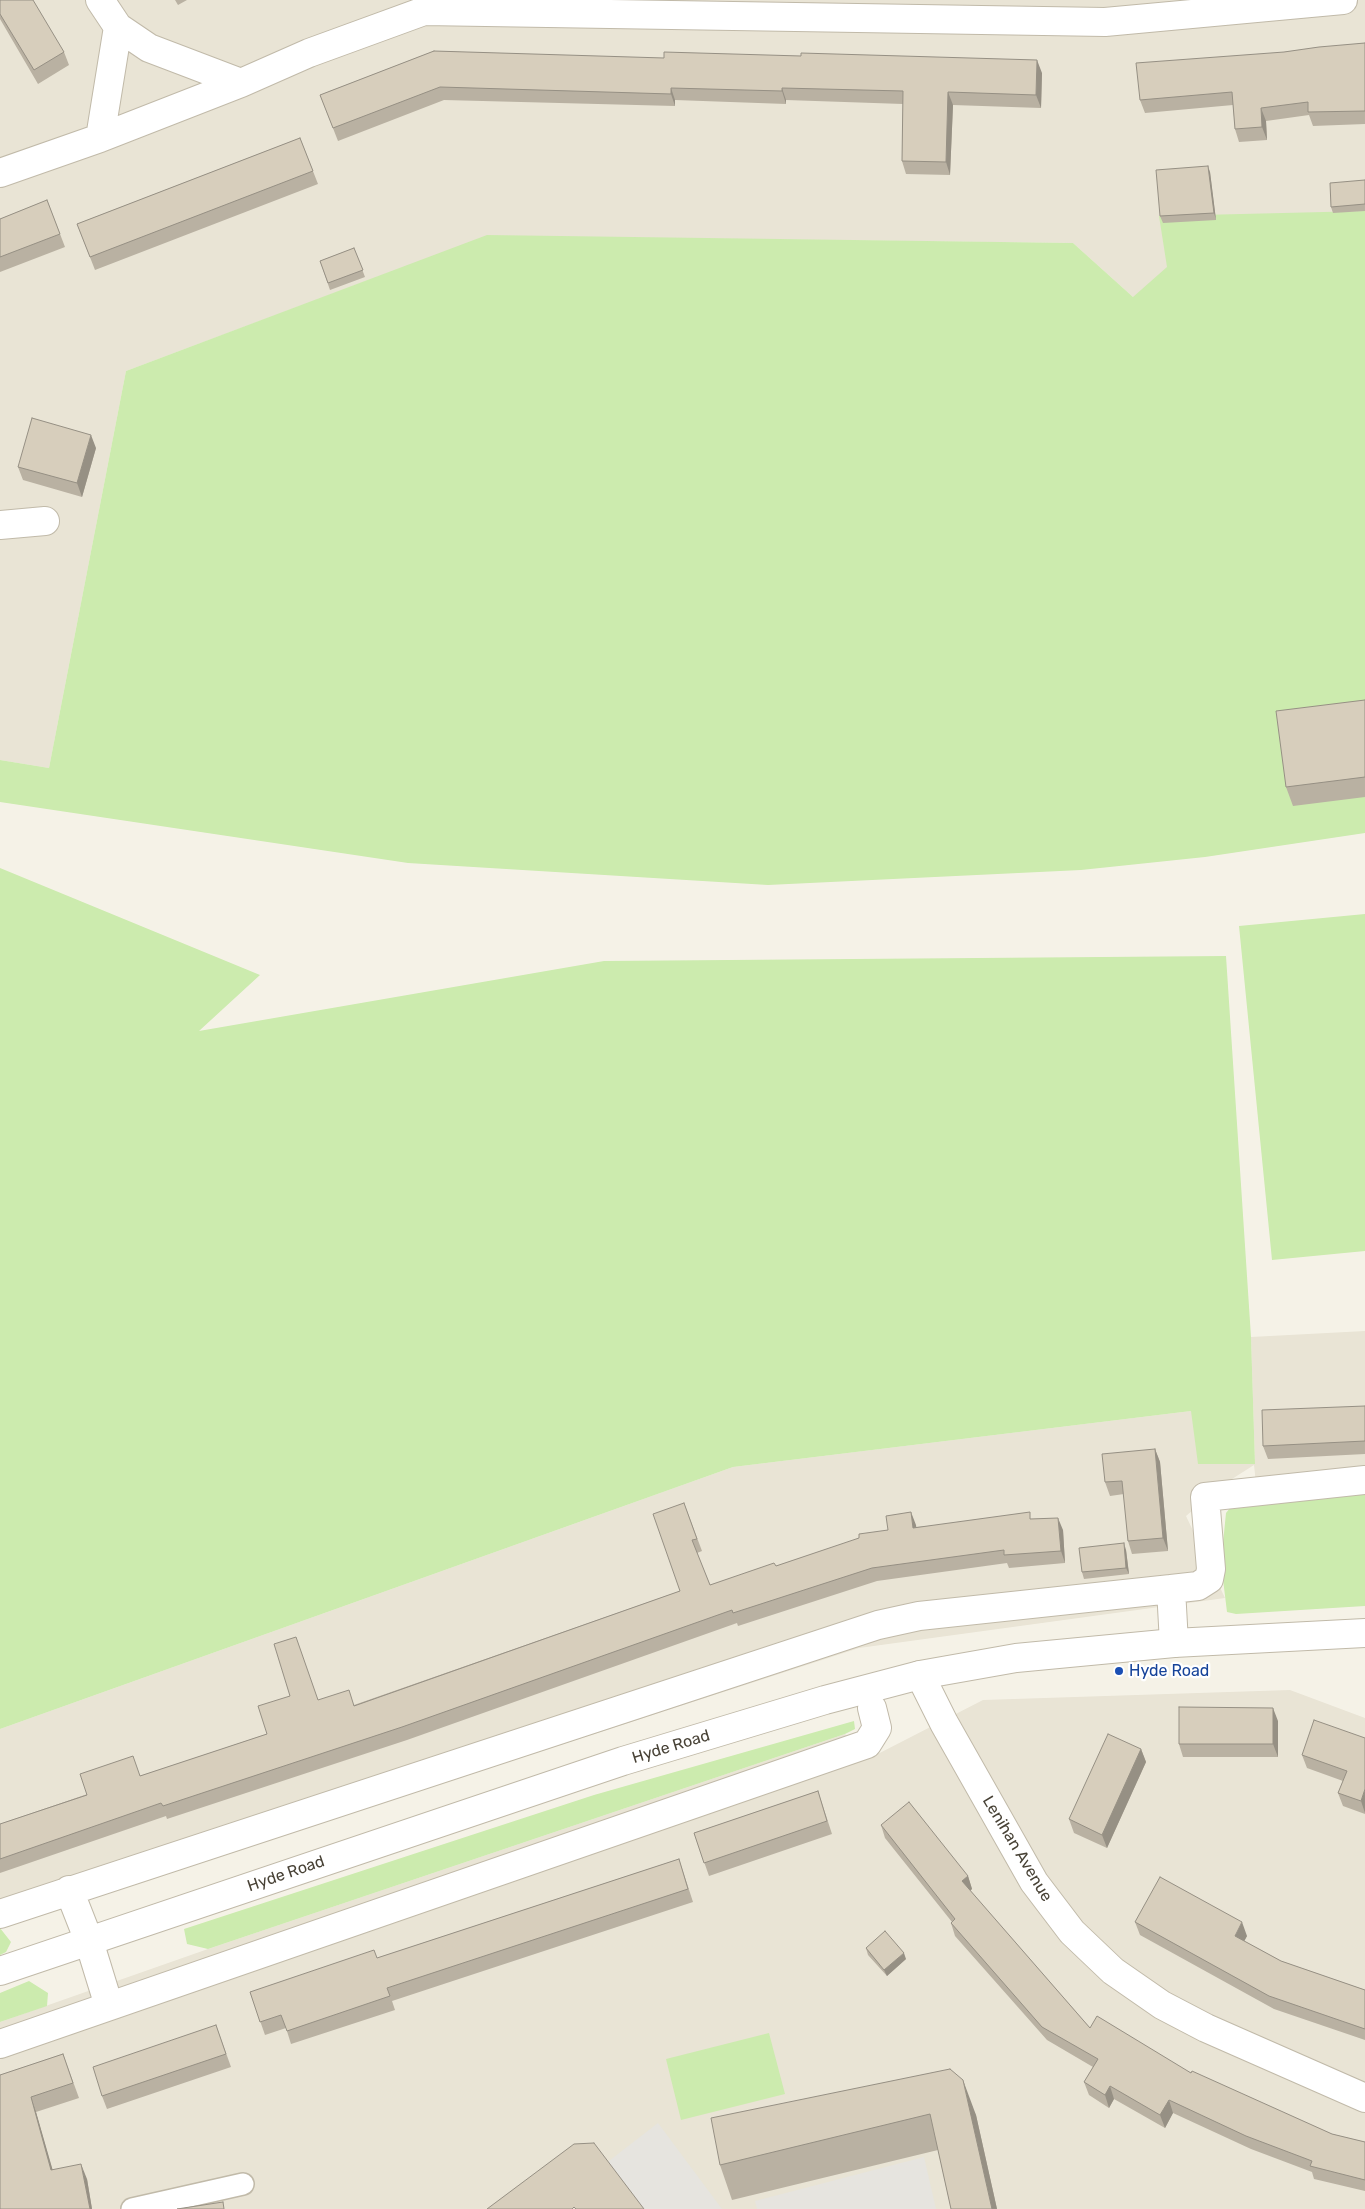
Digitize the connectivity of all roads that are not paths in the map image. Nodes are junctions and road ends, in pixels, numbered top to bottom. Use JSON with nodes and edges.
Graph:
{"nodes":[{"id":1,"x":100,"y":0,"type":"edge"},
{"id":2,"x":1343,"y":0,"type":"edge"},
{"id":3,"x":422,"y":6,"type":"edge"},
{"id":4,"x":1105,"y":11,"type":"edge"},
{"id":5,"x":118,"y":27,"type":"junction"},
{"id":6,"x":240,"y":83,"type":"junction"},
{"id":7,"x":100,"y":138,"type":"junction"},
{"id":8,"x":0,"y":173,"type":"edge"},
{"id":9,"x":44,"y":520,"type":"dead end"},
{"id":10,"x":0,"y":525,"type":"edge"},
{"id":11,"x":1365,"y":1480,"type":"edge"},
{"id":12,"x":1171,"y":1589,"type":"junction"},
{"id":13,"x":1365,"y":1633,"type":"edge"},
{"id":14,"x":1174,"y":1643,"type":"junction"},
{"id":15,"x":920,"y":1676,"type":"junction"},
{"id":16,"x":872,"y":1708,"type":"dead end"},
{"id":17,"x":69,"y":1890,"type":"junction"},
{"id":18,"x":0,"y":1914,"type":"edge"},
{"id":19,"x":89,"y":1941,"type":"junction"},
{"id":20,"x":0,"y":1971,"type":"edge"},
{"id":21,"x":109,"y":2006,"type":"junction"},
{"id":22,"x":0,"y":2044,"type":"edge"},
{"id":23,"x":1365,"y":2098,"type":"edge"},
{"id":24,"x":243,"y":2184,"type":"dead end"},
{"id":25,"x":132,"y":2209,"type":"edge"}],
"edges":[{"from":1,"to":5,"type":"street"},
{"from":2,"to":4,"type":"street"},
{"from":3,"to":4,"type":"street"},
{"from":3,"to":6,"type":"street"},
{"from":5,"to":6,"type":"street"},
{"from":5,"to":7,"type":"street"},
{"from":6,"to":7,"type":"street"},
{"from":7,"to":8,"type":"street"},
{"from":9,"to":10,"type":"street"},
{"from":11,"to":12,"type":"street"},
{"from":12,"to":14,"type":"street"},
{"from":12,"to":17,"type":"street"},
{"from":13,"to":14,"type":"street","name":"Hyde Road"},
{"from":14,"to":15,"type":"street","name":"Hyde Road"},
{"from":15,"to":19,"type":"street","name":"Hyde Road"},
{"from":15,"to":23,"type":"street","name":"Lenihan Avenue"},
{"from":16,"to":21,"type":"street"},
{"from":17,"to":18,"type":"street"},
{"from":17,"to":19,"type":"street"},
{"from":19,"to":20,"type":"street","name":"Hyde Road"},
{"from":19,"to":21,"type":"street"},
{"from":21,"to":22,"type":"street"},
{"from":24,"to":25,"type":"street"}]}
